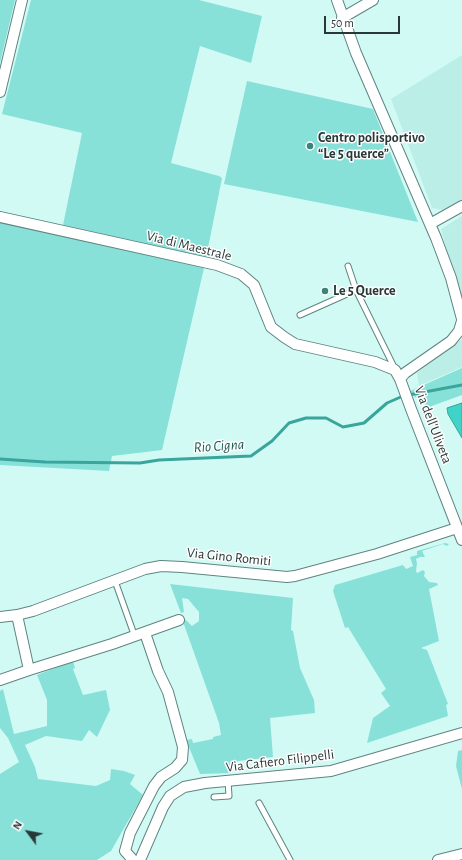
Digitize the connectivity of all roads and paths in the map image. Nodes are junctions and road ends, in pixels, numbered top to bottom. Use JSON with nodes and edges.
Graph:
{"nodes":[{"id":1,"x":22,"y":0,"type":"edge"},
{"id":2,"x":337,"y":0,"type":"edge"},
{"id":3,"x":373,"y":0,"type":"edge"},
{"id":4,"x":342,"y":18,"type":"junction"},
{"id":5,"x":0,"y":92,"type":"edge"},
{"id":6,"x":462,"y":206,"type":"edge"},
{"id":7,"x":0,"y":217,"type":"edge"},
{"id":8,"x":430,"y":224,"type":"junction"},
{"id":9,"x":348,"y":266,"type":"dead end"},
{"id":10,"x":356,"y":290,"type":"junction"},
{"id":11,"x":300,"y":315,"type":"dead end"},
{"id":12,"x":462,"y":320,"type":"edge"},
{"id":13,"x":395,"y":370,"type":"junction"},
{"id":14,"x":402,"y":383,"type":"junction"},
{"id":15,"x":457,"y":528,"type":"junction"},
{"id":16,"x":462,"y":540,"type":"edge"},
{"id":17,"x":115,"y":581,"type":"junction"},
{"id":18,"x":17,"y":615,"type":"junction"},
{"id":19,"x":0,"y":617,"type":"edge"},
{"id":20,"x":179,"y":620,"type":"dead end"},
{"id":21,"x":145,"y":633,"type":"junction"},
{"id":22,"x":135,"y":636,"type":"junction"},
{"id":23,"x":29,"y":670,"type":"junction"},
{"id":24,"x":0,"y":680,"type":"edge"},
{"id":25,"x":462,"y":733,"type":"edge"},
{"id":26,"x":228,"y":781,"type":"junction"},
{"id":27,"x":214,"y":797,"type":"dead end"},
{"id":28,"x":259,"y":803,"type":"dead end"},
{"id":29,"x":462,"y":854,"type":"edge"},
{"id":30,"x":133,"y":860,"type":"edge"},
{"id":31,"x":140,"y":860,"type":"edge"},
{"id":32,"x":290,"y":860,"type":"edge"},
{"id":33,"x":438,"y":860,"type":"edge"}],
"edges":[{"from":1,"to":5,"type":"street"},
{"from":2,"to":4,"type":"street","name":"Via dell'Uliveta"},
{"from":3,"to":4,"type":"street"},
{"from":4,"to":8,"type":"street","name":"Via dell'Uliveta"},
{"from":6,"to":8,"type":"street"},
{"from":7,"to":13,"type":"street","name":"Via di Maestrale"},
{"from":8,"to":12,"type":"street","name":"Via dell'Uliveta"},
{"from":9,"to":10,"type":"lane"},
{"from":10,"to":11,"type":"lane"},
{"from":10,"to":13,"type":"lane"},
{"from":12,"to":14,"type":"street","name":"Via dell'Uliveta"},
{"from":13,"to":14,"type":"street"},
{"from":14,"to":15,"type":"street","name":"Via dell'Uliveta"},
{"from":15,"to":16,"type":"street","name":"Via dell'Uliveta"},
{"from":15,"to":17,"type":"street","name":"Via Gino Romiti"},
{"from":17,"to":18,"type":"street","name":"Via Gino Romiti"},
{"from":17,"to":22,"type":"lane"},
{"from":18,"to":19,"type":"street","name":"Via Gino Romiti"},
{"from":18,"to":23,"type":"street"},
{"from":20,"to":21,"type":"street"},
{"from":21,"to":22,"type":"street"},
{"from":21,"to":30,"type":"street"},
{"from":22,"to":23,"type":"street"},
{"from":23,"to":24,"type":"street"},
{"from":25,"to":26,"type":"street","name":"Via Cafiero Filippelli"},
{"from":26,"to":27,"type":"lane"},
{"from":26,"to":31,"type":"street","name":"Via Cafiero Filippelli"},
{"from":28,"to":32,"type":"lane"},
{"from":29,"to":33,"type":"street"}]}
